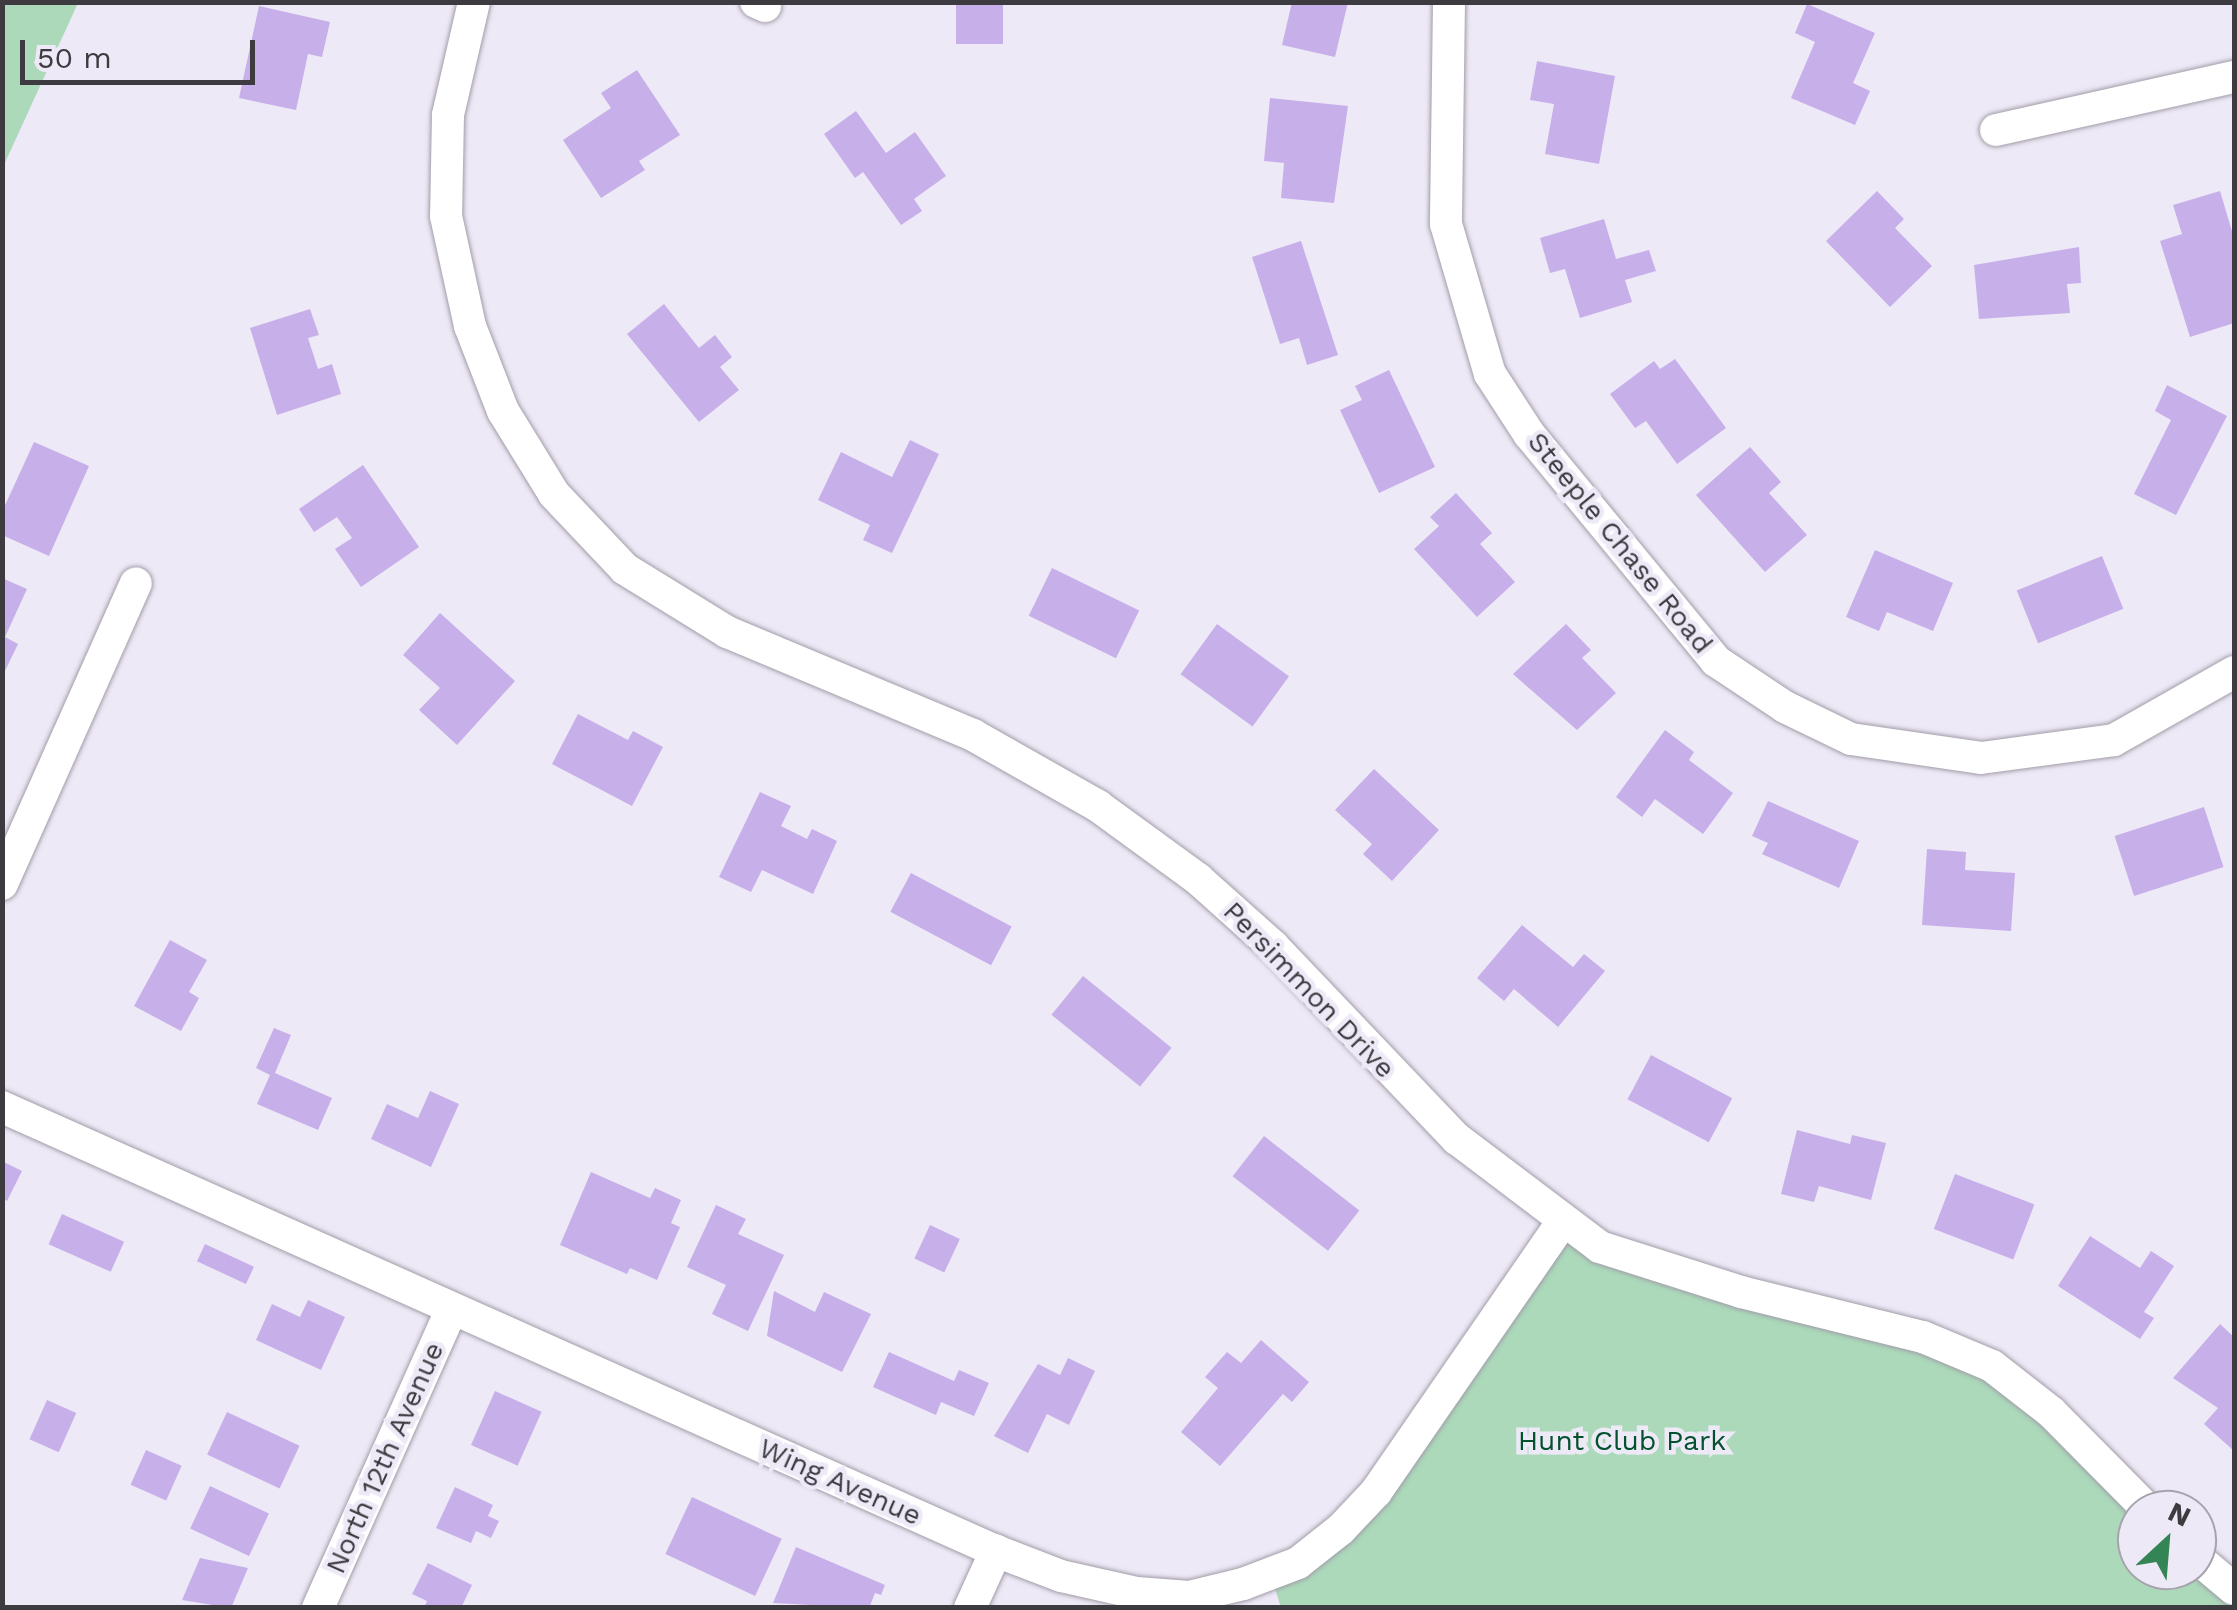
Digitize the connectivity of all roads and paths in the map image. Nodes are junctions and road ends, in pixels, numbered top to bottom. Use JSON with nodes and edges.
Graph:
{"nodes":[{"id":1,"x":474,"y":2,"type":"edge"},
{"id":2,"x":1449,"y":2,"type":"edge"},
{"id":3,"x":2234,"y":77,"type":"edge"},
{"id":4,"x":1996,"y":130,"type":"dead end"},
{"id":5,"x":136,"y":583,"type":"dead end"},
{"id":6,"x":2234,"y":672,"type":"edge"},
{"id":7,"x":2,"y":884,"type":"edge"},
{"id":8,"x":2,"y":1107,"type":"edge"},
{"id":9,"x":1562,"y":1222,"type":"junction"},
{"id":10,"x":452,"y":1309,"type":"junction"},
{"id":11,"x":2128,"y":1490,"type":"edge"},
{"id":12,"x":996,"y":1550,"type":"junction"},
{"id":13,"x":318,"y":1608,"type":"edge"},
{"id":14,"x":970,"y":1608,"type":"edge"}],
"edges":[{"from":1,"to":9,"type":"street","name":"Persimmon Drive"},
{"from":2,"to":6,"type":"street","name":"Steeple Chase Road"},
{"from":3,"to":4,"type":"street"},
{"from":5,"to":7,"type":"street"},
{"from":8,"to":10,"type":"street","name":"Wing Avenue"},
{"from":9,"to":11,"type":"street","name":"Persimmon Drive"},
{"from":9,"to":12,"type":"street","name":"Wing Avenue"},
{"from":10,"to":12,"type":"street","name":"Wing Avenue"},
{"from":10,"to":13,"type":"street","name":"North 12th Avenue"},
{"from":12,"to":14,"type":"street"}]}
